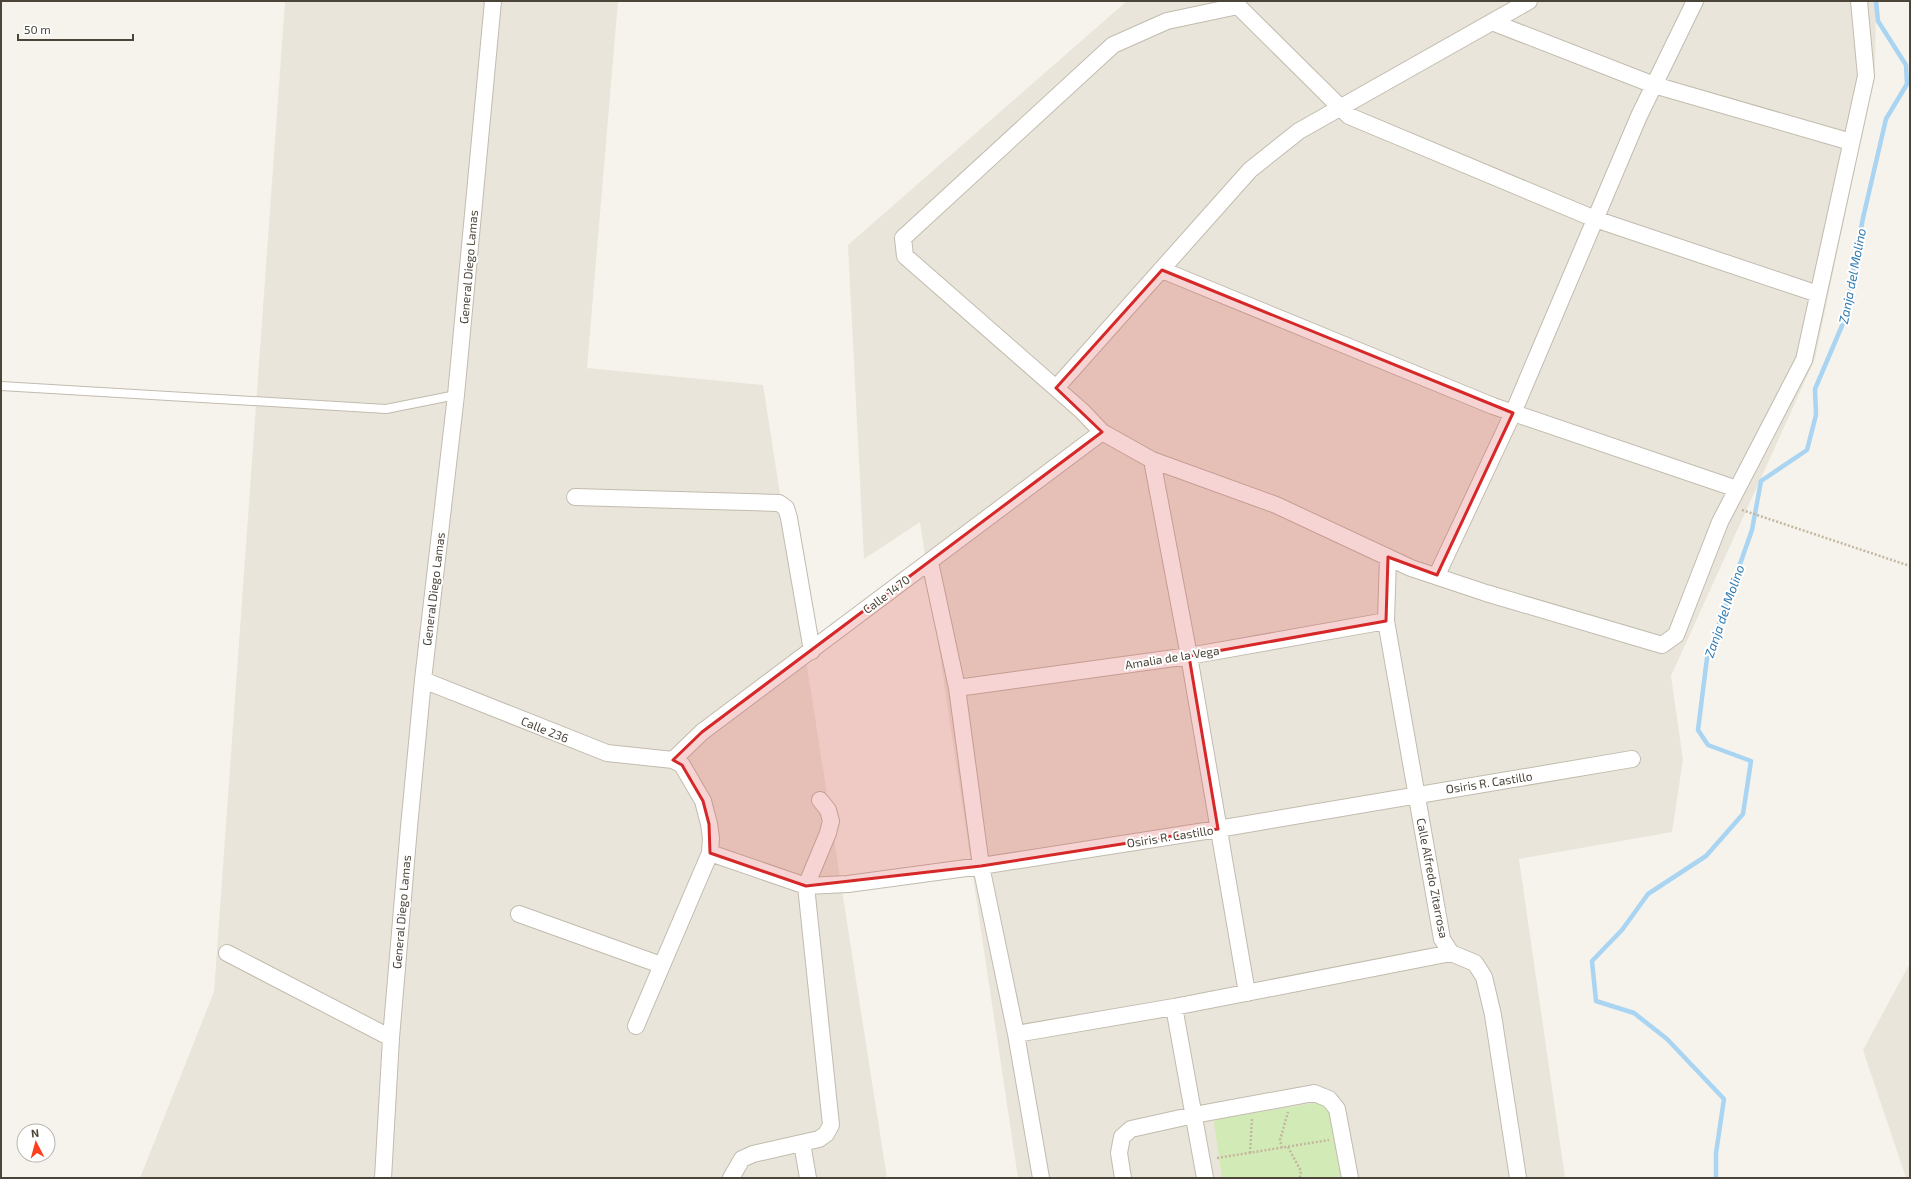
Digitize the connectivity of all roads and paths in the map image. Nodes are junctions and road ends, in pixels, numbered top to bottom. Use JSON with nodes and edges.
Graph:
{"nodes":[{"id":1,"x":493,"y":1,"type":"edge"},
{"id":2,"x":1529,"y":1,"type":"edge"},
{"id":3,"x":1695,"y":1,"type":"edge"},
{"id":4,"x":1859,"y":1,"type":"edge"},
{"id":5,"x":1237,"y":4,"type":"edge"},
{"id":6,"x":1492,"y":22,"type":"junction"},
{"id":7,"x":1654,"y":85,"type":"junction"},
{"id":8,"x":1341,"y":108,"type":"junction"},
{"id":9,"x":1850,"y":142,"type":"junction"},
{"id":10,"x":1596,"y":219,"type":"junction"},
{"id":11,"x":1162,"y":270,"type":"junction"},
{"id":12,"x":1818,"y":294,"type":"junction"},
{"id":13,"x":1,"y":386,"type":"edge"},
{"id":14,"x":1056,"y":388,"type":"junction"},
{"id":15,"x":456,"y":395,"type":"junction"},
{"id":16,"x":1513,"y":413,"type":"junction"},
{"id":17,"x":1102,"y":432,"type":"junction"},
{"id":18,"x":1152,"y":460,"type":"junction"},
{"id":19,"x":1737,"y":489,"type":"junction"},
{"id":20,"x":575,"y":497,"type":"dead end"},
{"id":21,"x":1729,"y":505,"type":"junction"},
{"id":22,"x":1388,"y":558,"type":"junction"},
{"id":23,"x":930,"y":562,"type":"junction"},
{"id":24,"x":1910,"y":566,"type":"edge"},
{"id":25,"x":1437,"y":575,"type":"junction"},
{"id":26,"x":1386,"y":621,"type":"junction"},
{"id":27,"x":812,"y":651,"type":"junction"},
{"id":28,"x":1189,"y":656,"type":"junction"},
{"id":29,"x":423,"y":680,"type":"junction"},
{"id":30,"x":957,"y":688,"type":"junction"},
{"id":31,"x":1632,"y":759,"type":"dead end"},
{"id":32,"x":673,"y":760,"type":"junction"},
{"id":33,"x":1417,"y":794,"type":"junction"},
{"id":34,"x":820,"y":800,"type":"dead end"},
{"id":35,"x":1218,"y":829,"type":"junction"},
{"id":36,"x":710,"y":853,"type":"junction"},
{"id":37,"x":981,"y":866,"type":"junction"},
{"id":38,"x":806,"y":886,"type":"junction"},
{"id":39,"x":519,"y":914,"type":"dead end"},
{"id":40,"x":227,"y":953,"type":"dead end"},
{"id":41,"x":1451,"y":953,"type":"junction"},
{"id":42,"x":661,"y":965,"type":"junction"},
{"id":43,"x":1247,"y":993,"type":"junction"},
{"id":44,"x":1174,"y":1007,"type":"junction"},
{"id":45,"x":636,"y":1026,"type":"dead end"},
{"id":46,"x":1016,"y":1034,"type":"junction"},
{"id":47,"x":390,"y":1038,"type":"junction"},
{"id":48,"x":1293,"y":1097,"type":"junction"},
{"id":49,"x":1252,"y":1104,"type":"junction"},
{"id":50,"x":1194,"y":1115,"type":"junction"},
{"id":51,"x":1343,"y":1138,"type":"junction"},
{"id":52,"x":802,"y":1143,"type":"junction"},
{"id":53,"x":1288,"y":1147,"type":"junction"},
{"id":54,"x":1282,"y":1148,"type":"junction"},
{"id":55,"x":1250,"y":1153,"type":"junction"},
{"id":56,"x":1202,"y":1161,"type":"junction"},
{"id":57,"x":383,"y":1178,"type":"edge"},
{"id":58,"x":731,"y":1178,"type":"edge"},
{"id":59,"x":808,"y":1178,"type":"edge"},
{"id":60,"x":1040,"y":1178,"type":"edge"},
{"id":61,"x":1123,"y":1178,"type":"edge"},
{"id":62,"x":1205,"y":1178,"type":"edge"},
{"id":63,"x":1300,"y":1178,"type":"edge"},
{"id":64,"x":1350,"y":1178,"type":"edge"},
{"id":65,"x":1518,"y":1178,"type":"edge"}],
"edges":[{"from":1,"to":15,"type":"street","name":"General Diego Lamas"},
{"from":2,"to":6,"type":"street"},
{"from":3,"to":7,"type":"street"},
{"from":4,"to":9,"type":"street"},
{"from":5,"to":8,"type":"street"},
{"from":5,"to":14,"type":"street"},
{"from":6,"to":7,"type":"street"},
{"from":6,"to":8,"type":"street"},
{"from":7,"to":9,"type":"street"},
{"from":7,"to":10,"type":"street"},
{"from":8,"to":10,"type":"street"},
{"from":8,"to":11,"type":"street"},
{"from":9,"to":12,"type":"street"},
{"from":10,"to":12,"type":"street"},
{"from":10,"to":16,"type":"street"},
{"from":11,"to":14,"type":"street"},
{"from":11,"to":16,"type":"street"},
{"from":12,"to":19,"type":"street"},
{"from":13,"to":15,"type":"lane"},
{"from":14,"to":17,"type":"street"},
{"from":15,"to":29,"type":"street","name":"General Diego Lamas"},
{"from":16,"to":19,"type":"street"},
{"from":16,"to":25,"type":"street"},
{"from":17,"to":18,"type":"street"},
{"from":17,"to":23,"type":"street","name":"Calle 1470"},
{"from":18,"to":22,"type":"street"},
{"from":18,"to":28,"type":"street"},
{"from":19,"to":21,"type":"street"},
{"from":20,"to":27,"type":"street"},
{"from":21,"to":24,"type":"path"},
{"from":21,"to":25,"type":"street"},
{"from":22,"to":25,"type":"street"},
{"from":22,"to":26,"type":"street","name":"Calle Alfredo Zitarrosa"},
{"from":23,"to":27,"type":"street","name":"Calle 1470"},
{"from":23,"to":30,"type":"street"},
{"from":26,"to":28,"type":"street","name":"Amalia de la Vega"},
{"from":26,"to":33,"type":"street","name":"Calle Alfredo Zitarrosa"},
{"from":27,"to":32,"type":"street","name":"Calle 1470"},
{"from":28,"to":30,"type":"street","name":"Amalia de la Vega"},
{"from":28,"to":35,"type":"street"},
{"from":29,"to":32,"type":"street","name":"Calle 236"},
{"from":29,"to":47,"type":"street","name":"General Diego Lamas"},
{"from":30,"to":37,"type":"street"},
{"from":31,"to":33,"type":"street","name":"Osiris R. Castillo"},
{"from":32,"to":36,"type":"street"},
{"from":33,"to":35,"type":"street","name":"Osiris R. Castillo"},
{"from":33,"to":41,"type":"street","name":"Calle Alfredo Zitarrosa"},
{"from":34,"to":38,"type":"street"},
{"from":35,"to":37,"type":"street","name":"Osiris R. Castillo"},
{"from":35,"to":43,"type":"street"},
{"from":36,"to":38,"type":"street","name":"Osiris R. Castillo"},
{"from":36,"to":42,"type":"street"},
{"from":37,"to":38,"type":"street","name":"Osiris R. Castillo"},
{"from":37,"to":46,"type":"street"},
{"from":38,"to":52,"type":"street"},
{"from":39,"to":42,"type":"street"},
{"from":40,"to":47,"type":"street"},
{"from":41,"to":43,"type":"street"},
{"from":41,"to":65,"type":"street","name":"Calle Alfredo Zitarrosa"},
{"from":42,"to":45,"type":"street"},
{"from":43,"to":44,"type":"street"},
{"from":44,"to":46,"type":"street"},
{"from":44,"to":50,"type":"street"},
{"from":46,"to":60,"type":"street"},
{"from":47,"to":57,"type":"street","name":"General Diego Lamas"},
{"from":48,"to":49,"type":"street"},
{"from":48,"to":51,"type":"street"},
{"from":48,"to":54,"type":"path"},
{"from":49,"to":50,"type":"street"},
{"from":49,"to":55,"type":"path"},
{"from":50,"to":56,"type":"street"},
{"from":50,"to":61,"type":"street"},
{"from":51,"to":53,"type":"path"},
{"from":51,"to":64,"type":"street"},
{"from":52,"to":58,"type":"street"},
{"from":52,"to":59,"type":"street"},
{"from":53,"to":54,"type":"path"},
{"from":53,"to":63,"type":"path"},
{"from":54,"to":55,"type":"path"},
{"from":55,"to":56,"type":"path"},
{"from":56,"to":62,"type":"street"}]}
